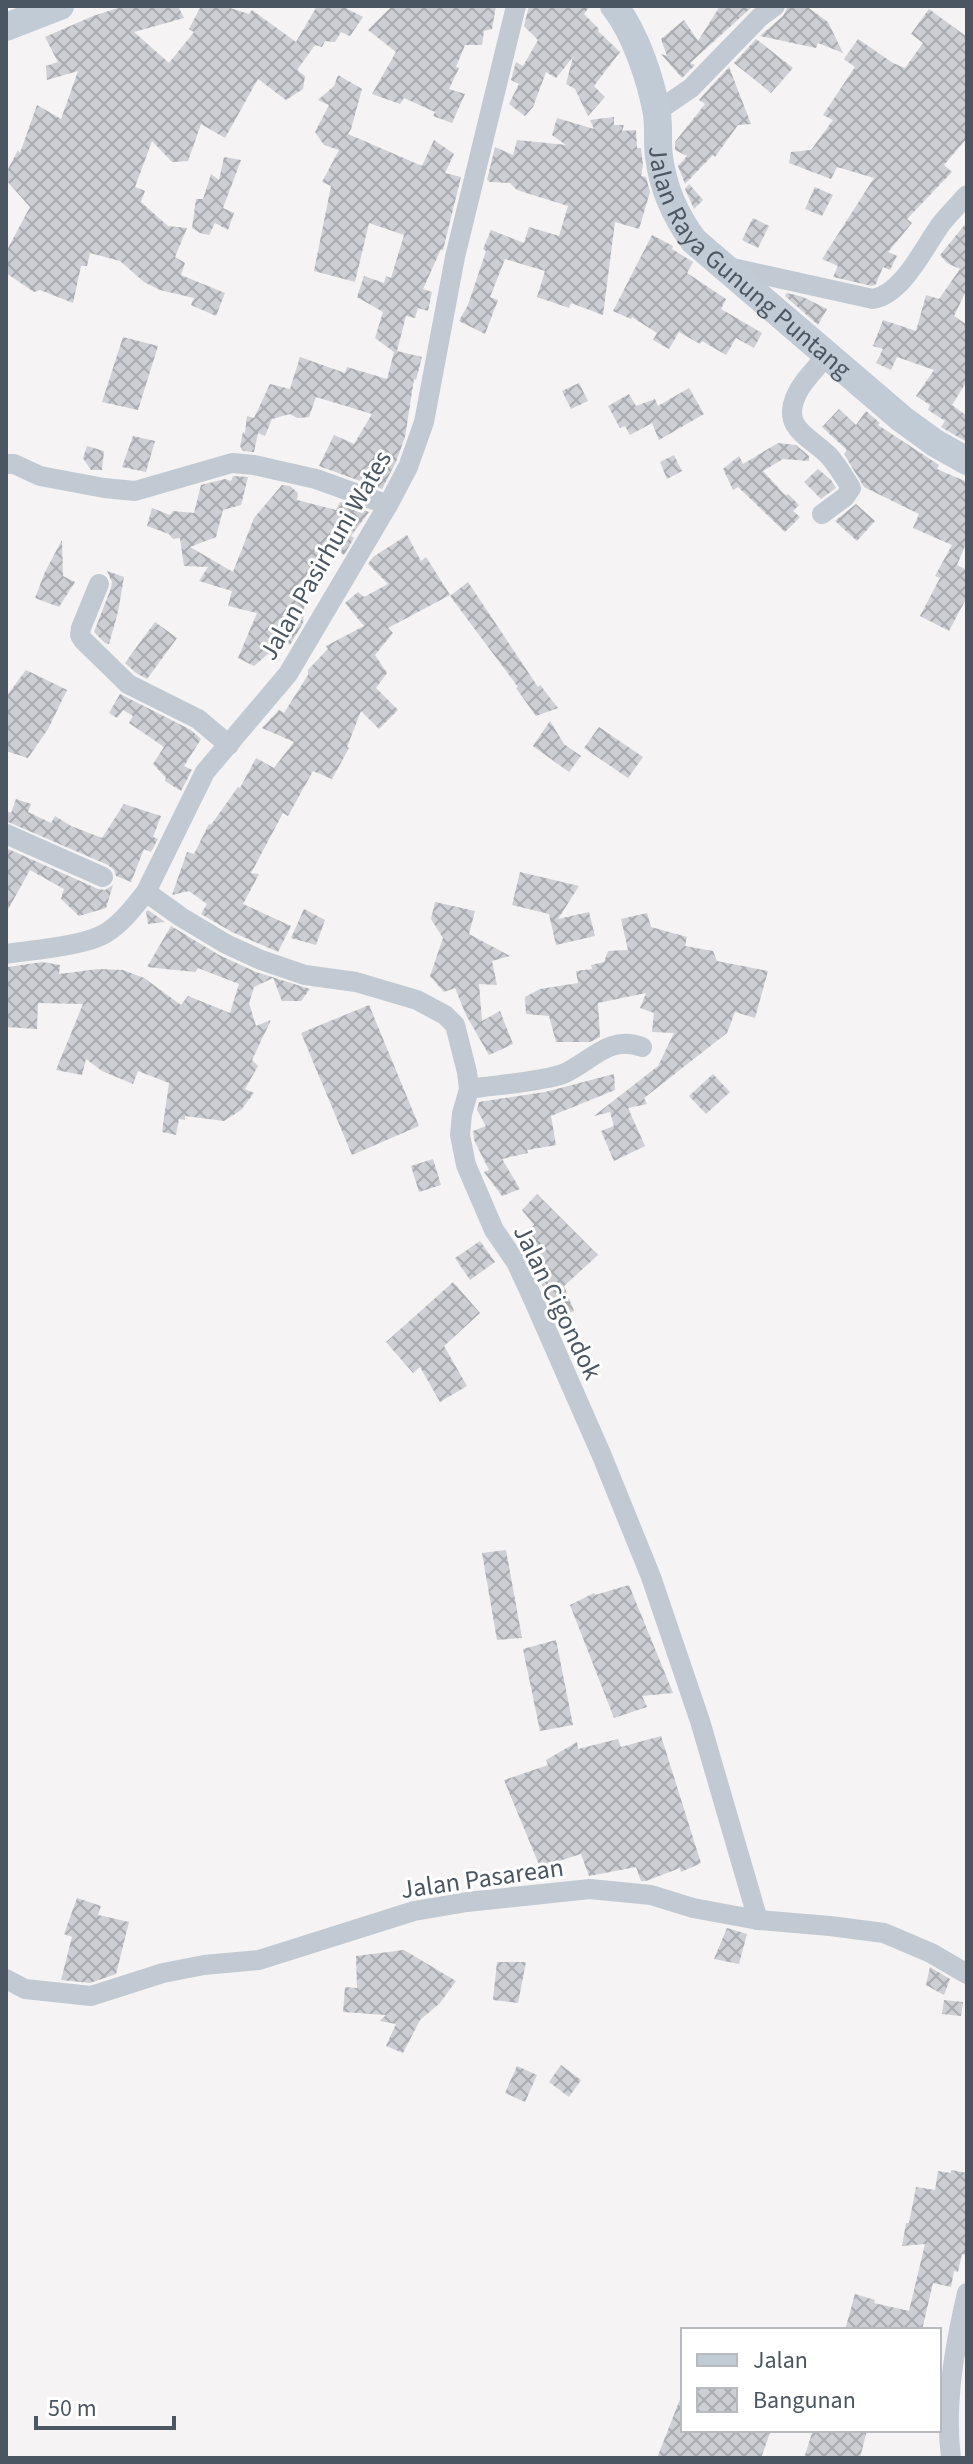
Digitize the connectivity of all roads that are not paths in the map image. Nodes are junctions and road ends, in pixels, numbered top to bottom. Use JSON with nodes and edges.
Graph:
{"nodes":[{"id":1,"x":516,"y":6,"type":"edge"},
{"id":2,"x":614,"y":6,"type":"edge"},
{"id":3,"x":775,"y":6,"type":"edge"},
{"id":4,"x":51,"y":8,"type":"edge"},
{"id":5,"x":6,"y":27,"type":"edge"},
{"id":6,"x":656,"y":112,"type":"junction"},
{"id":7,"x":967,"y":195,"type":"edge"},
{"id":8,"x":721,"y":266,"type":"junction"},
{"id":9,"x":827,"y":355,"type":"junction"},
{"id":10,"x":967,"y":461,"type":"edge"},
{"id":11,"x":6,"y":464,"type":"edge"},
{"id":12,"x":388,"y":505,"type":"junction"},
{"id":13,"x":822,"y":514,"type":"dead end"},
{"id":14,"x":99,"y":584,"type":"dead end"},
{"id":15,"x":229,"y":745,"type":"junction"},
{"id":16,"x":6,"y":834,"type":"edge"},
{"id":17,"x":103,"y":877,"type":"dead end"},
{"id":18,"x":146,"y":892,"type":"junction"},
{"id":19,"x":6,"y":954,"type":"edge"},
{"id":20,"x":642,"y":1047,"type":"dead end"},
{"id":21,"x":469,"y":1089,"type":"junction"},
{"id":22,"x":758,"y":1920,"type":"junction"},
{"id":23,"x":967,"y":1974,"type":"edge"},
{"id":24,"x":6,"y":1979,"type":"edge"},
{"id":25,"x":967,"y":2293,"type":"edge"},
{"id":26,"x":951,"y":2458,"type":"edge"}],
"edges":[{"from":1,"to":12,"type":"street","name":"Jalan Pasirhuni Wates"},
{"from":2,"to":6,"type":"street","name":"Jalan Raya Gunung Puntang"},
{"from":3,"to":6,"type":"street"},
{"from":4,"to":5,"type":"street"},
{"from":6,"to":8,"type":"street","name":"Jalan Raya Gunung Puntang"},
{"from":7,"to":8,"type":"street"},
{"from":8,"to":9,"type":"street","name":"Jalan Raya Gunung Puntang"},
{"from":9,"to":10,"type":"street","name":"Jalan Raya Gunung Puntang"},
{"from":9,"to":13,"type":"street"},
{"from":11,"to":12,"type":"street"},
{"from":12,"to":15,"type":"street","name":"Jalan Pasirhuni Wates"},
{"from":14,"to":15,"type":"street"},
{"from":15,"to":18,"type":"street","name":"Jalan Pasirhuni Wates"},
{"from":16,"to":17,"type":"street"},
{"from":18,"to":19,"type":"street","name":"Jalan Pasirhuni Wates"},
{"from":18,"to":21,"type":"street","name":"Jalan Cigondok"},
{"from":20,"to":21,"type":"street"},
{"from":21,"to":22,"type":"street","name":"Jalan Cigondok"},
{"from":22,"to":23,"type":"street","name":"Jalan Pasarean"},
{"from":22,"to":24,"type":"street","name":"Jalan Pasarean"},
{"from":25,"to":26,"type":"street"}]}
